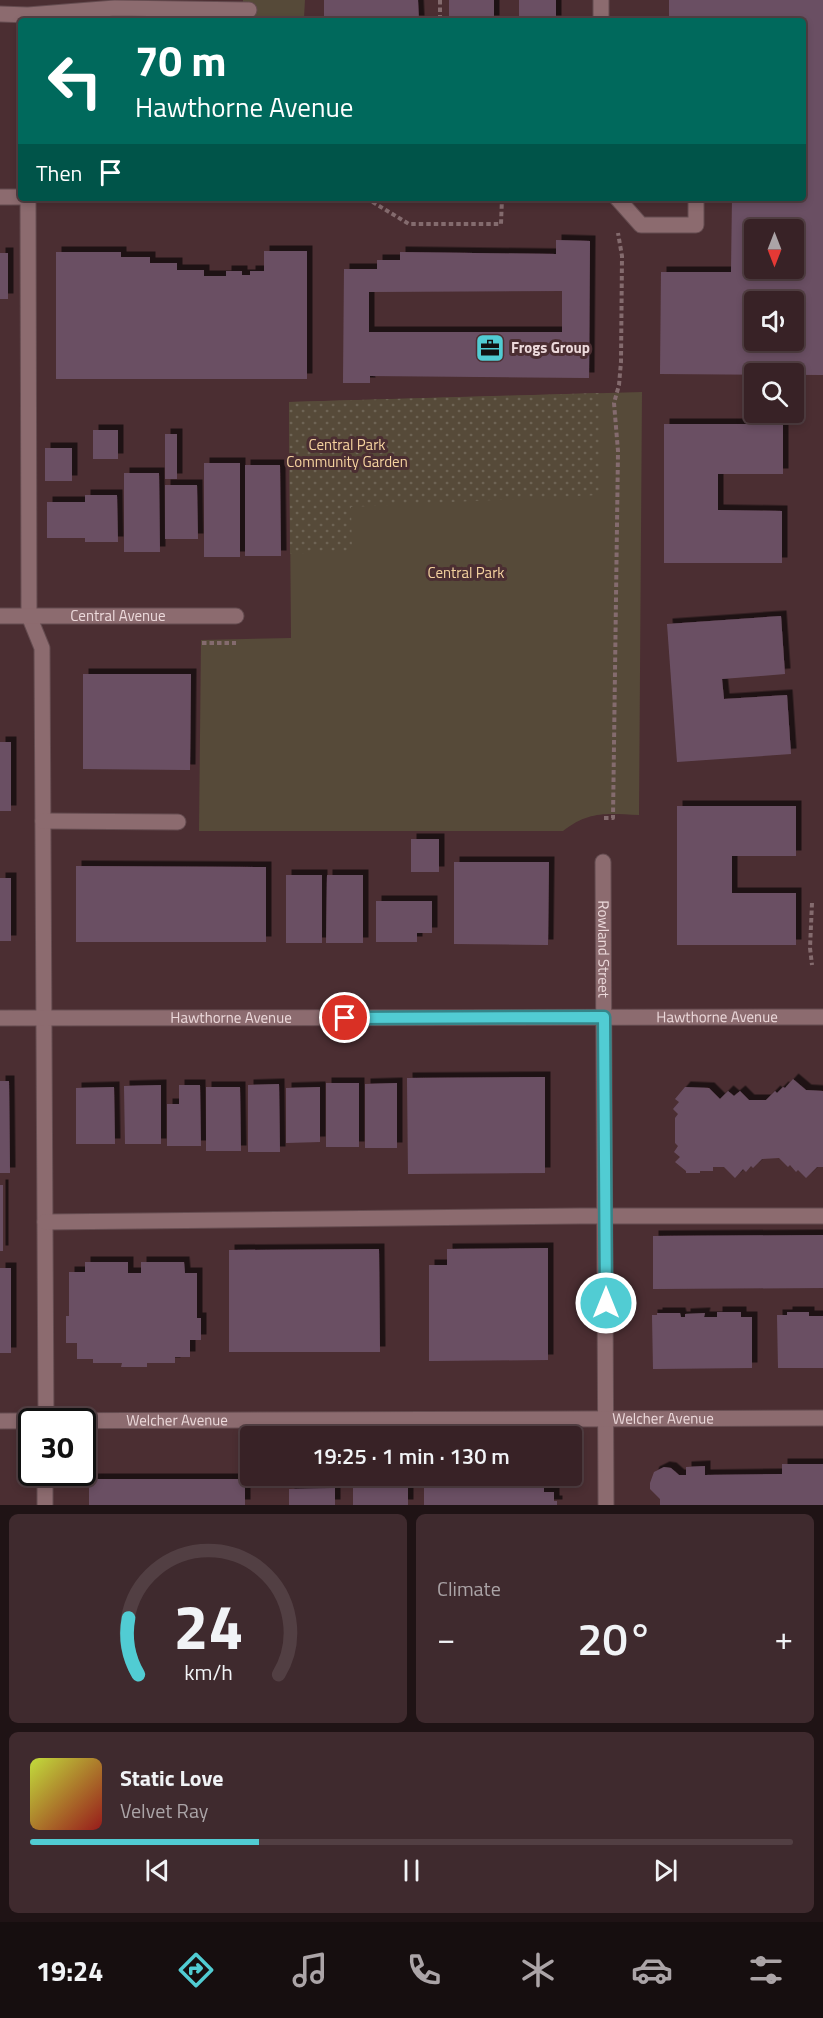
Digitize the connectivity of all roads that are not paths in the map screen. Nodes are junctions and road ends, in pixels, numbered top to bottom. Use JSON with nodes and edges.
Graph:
{"nodes":[{"id":1,"x":601,"y":0,"type":"edge"},
{"id":2,"x":249,"y":10,"type":"dead end"},
{"id":3,"x":0,"y":14,"type":"edge"},
{"id":4,"x":28,"y":18,"type":"edge"},
{"id":5,"x":601,"y":18,"type":"edge"},
{"id":6,"x":0,"y":197,"type":"edge"},
{"id":7,"x":18,"y":197,"type":"edge"},
{"id":8,"x":28,"y":201,"type":"edge"},
{"id":9,"x":620,"y":201,"type":"edge"},
{"id":10,"x":696,"y":201,"type":"edge"},
{"id":11,"x":0,"y":616,"type":"edge"},
{"id":12,"x":29,"y":616,"type":"junction"},
{"id":13,"x":236,"y":616,"type":"dead end"},
{"id":14,"x":43,"y":821,"type":"junction"},
{"id":15,"x":178,"y":822,"type":"dead end"},
{"id":16,"x":603,"y":861,"type":"dead end"},
{"id":17,"x":604,"y":1017,"type":"junction"},
{"id":18,"x":823,"y":1017,"type":"edge"},
{"id":19,"x":0,"y":1018,"type":"edge"},
{"id":20,"x":44,"y":1018,"type":"junction"},
{"id":21,"x":606,"y":1216,"type":"junction"},
{"id":22,"x":823,"y":1216,"type":"edge"},
{"id":23,"x":45,"y":1222,"type":"junction"},
{"id":24,"x":46,"y":1408,"type":"edge"},
{"id":25,"x":823,"y":1418,"type":"edge"},
{"id":26,"x":606,"y":1419,"type":"junction"},
{"id":27,"x":0,"y":1420,"type":"edge"},
{"id":28,"x":18,"y":1420,"type":"edge"},
{"id":29,"x":96,"y":1421,"type":"edge"},
{"id":30,"x":45,"y":1486,"type":"edge"},
{"id":31,"x":45,"y":1505,"type":"edge"},
{"id":32,"x":606,"y":1505,"type":"edge"}],
"edges":[{"from":1,"to":5,"type":"street"},
{"from":2,"to":4,"type":"street"},
{"from":3,"to":4,"type":"street"},
{"from":6,"to":7,"type":"street"},
{"from":8,"to":12,"type":"street"},
{"from":9,"to":10,"type":"street"},
{"from":11,"to":12,"type":"street","name":"Central Avenue"},
{"from":12,"to":13,"type":"street","name":"Central Avenue"},
{"from":12,"to":14,"type":"street"},
{"from":14,"to":15,"type":"street"},
{"from":14,"to":20,"type":"street"},
{"from":16,"to":17,"type":"street","name":"Rowland Street"},
{"from":17,"to":18,"type":"street","name":"Hawthorne Avenue"},
{"from":17,"to":20,"type":"street","name":"Hawthorne Avenue"},
{"from":17,"to":21,"type":"street","name":"Rowland Street"},
{"from":19,"to":20,"type":"street","name":"Hawthorne Avenue"},
{"from":20,"to":23,"type":"street"},
{"from":21,"to":22,"type":"street"},
{"from":21,"to":23,"type":"street"},
{"from":21,"to":26,"type":"street","name":"Rowland Street"},
{"from":23,"to":24,"type":"street"},
{"from":25,"to":26,"type":"street","name":"Welcher Avenue"},
{"from":26,"to":29,"type":"street","name":"Welcher Avenue"},
{"from":26,"to":32,"type":"street","name":"Rowland Street"},
{"from":27,"to":28,"type":"street","name":"Welcher Avenue"},
{"from":30,"to":31,"type":"street"}]}
